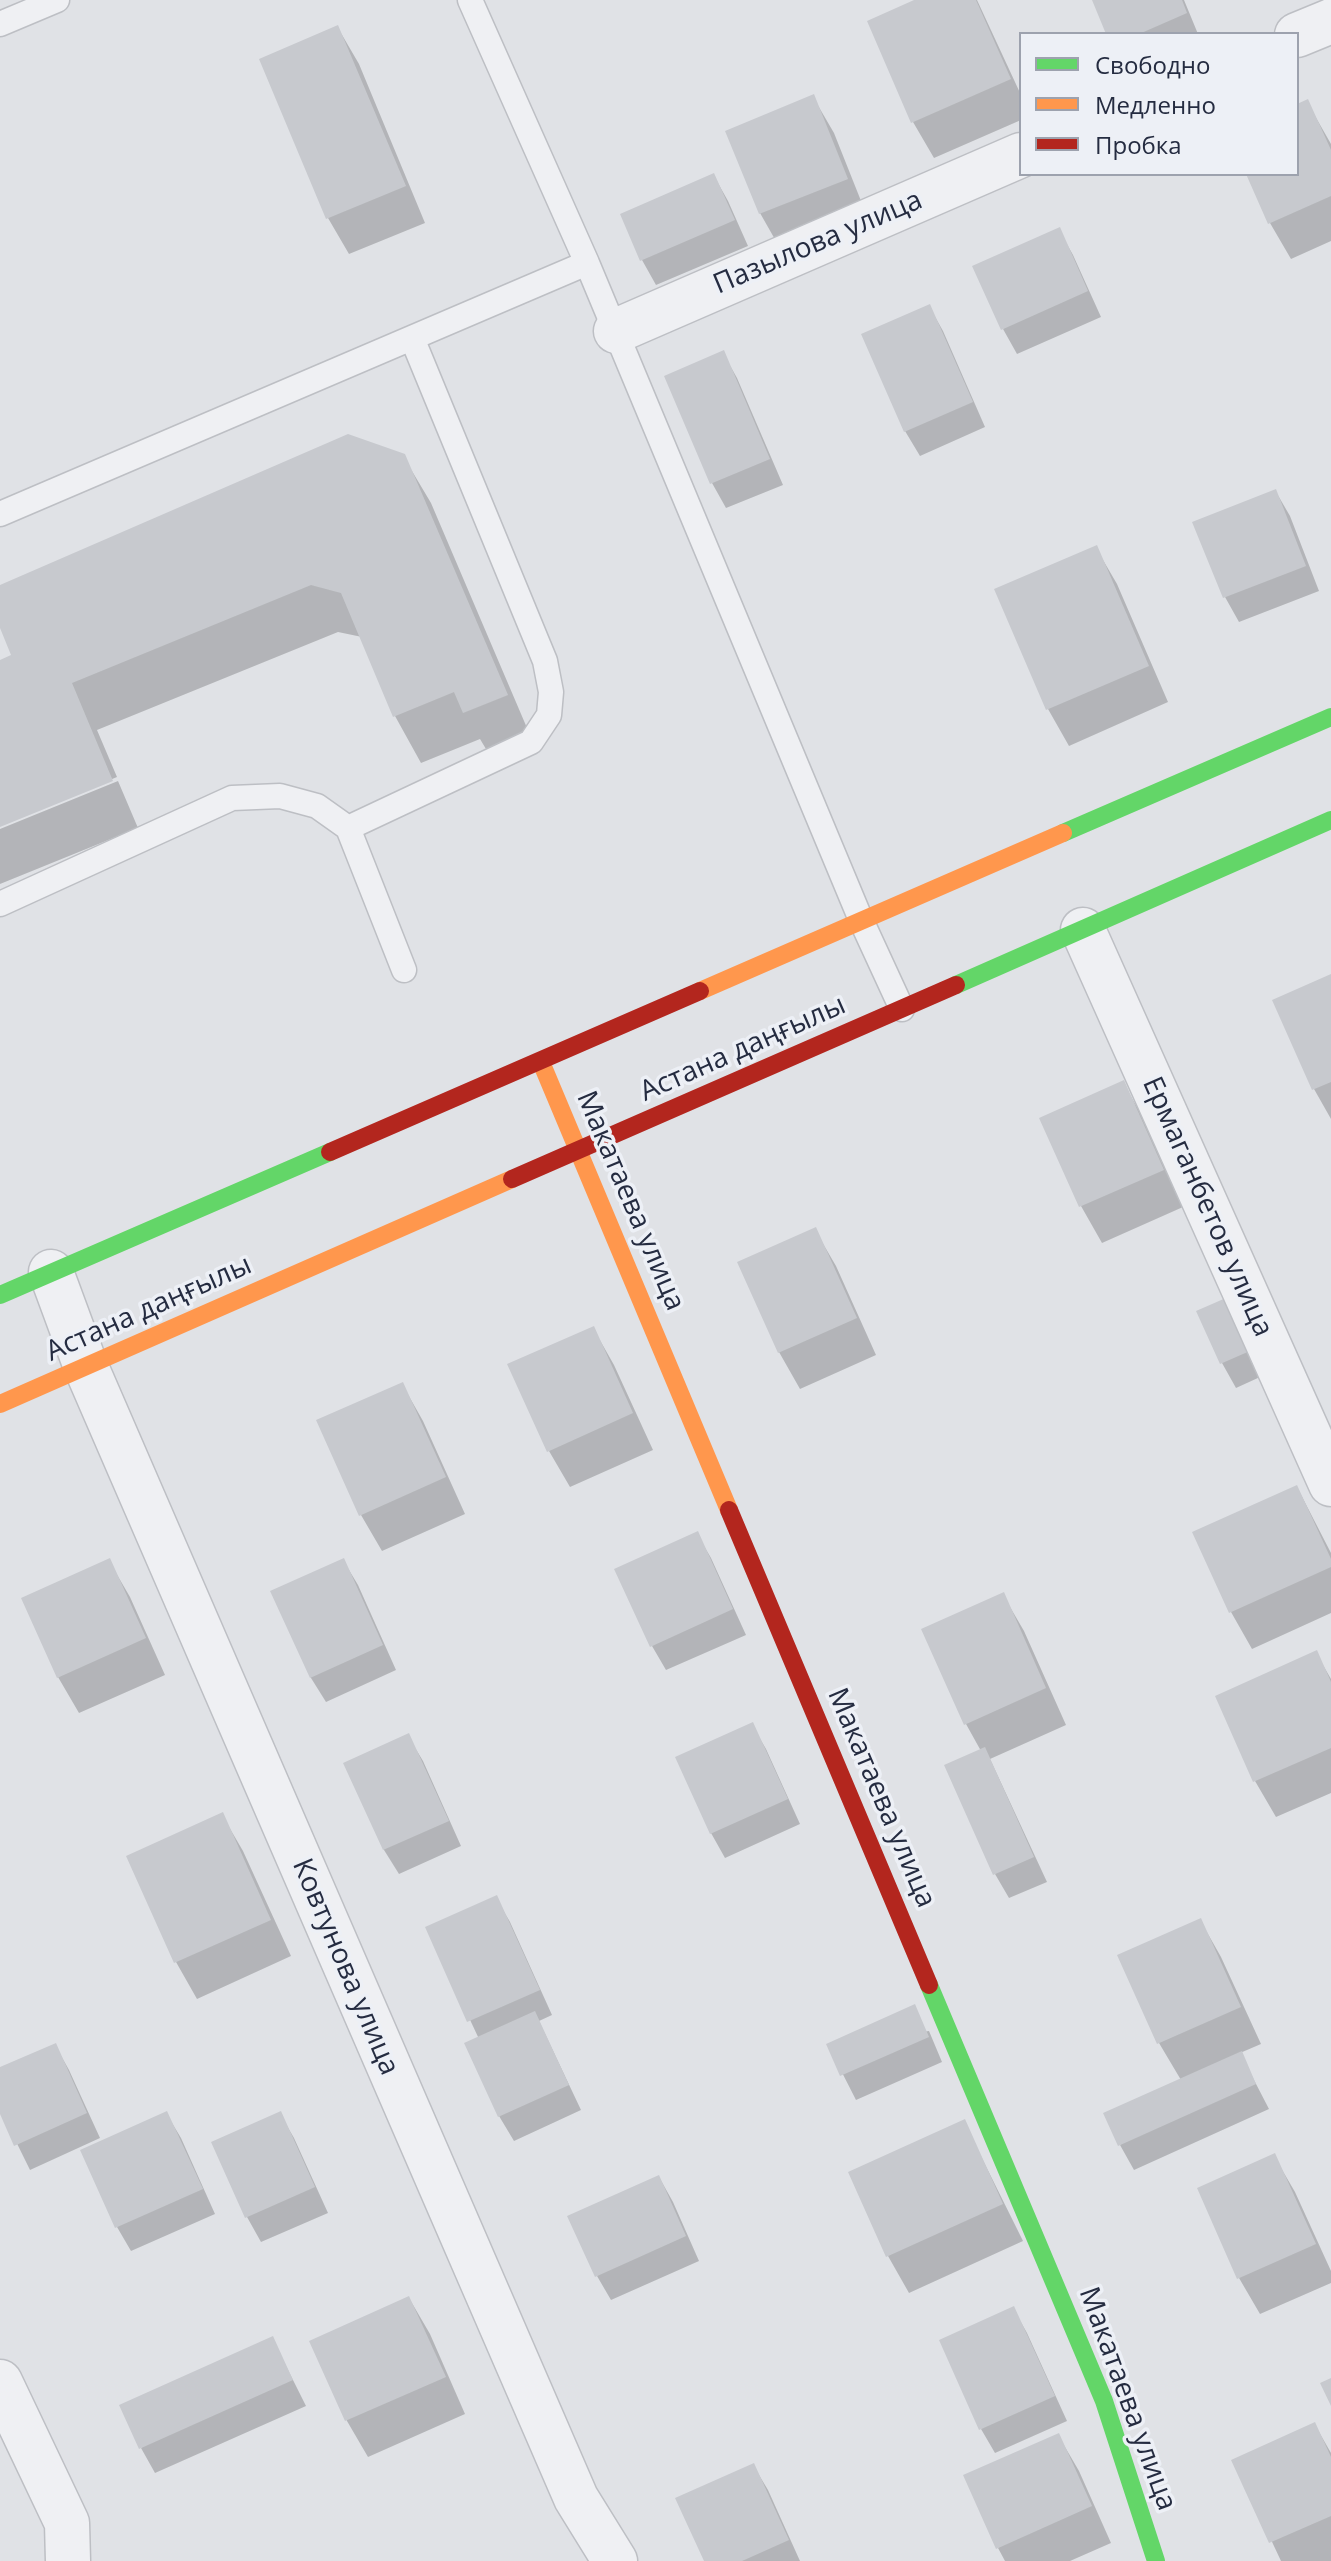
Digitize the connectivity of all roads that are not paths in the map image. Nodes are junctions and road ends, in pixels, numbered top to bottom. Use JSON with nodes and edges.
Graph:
{"nodes":[{"id":1,"x":57,"y":0,"type":"edge"},
{"id":2,"x":470,"y":0,"type":"edge"},
{"id":3,"x":1331,"y":21,"type":"edge"},
{"id":4,"x":0,"y":24,"type":"edge"},
{"id":5,"x":1299,"y":34,"type":"edge"},
{"id":6,"x":1019,"y":156,"type":"edge"},
{"id":7,"x":587,"y":263,"type":"junction"},
{"id":8,"x":616,"y":331,"type":"junction"},
{"id":9,"x":412,"y":338,"type":"junction"},
{"id":10,"x":0,"y":514,"type":"edge"},
{"id":11,"x":1331,"y":717,"type":"edge"},
{"id":12,"x":1331,"y":820,"type":"edge"},
{"id":13,"x":348,"y":828,"type":"junction"},
{"id":14,"x":0,"y":904,"type":"edge"},
{"id":15,"x":861,"y":920,"type":"junction"},
{"id":16,"x":1083,"y":930,"type":"junction"},
{"id":17,"x":404,"y":970,"type":"dead end"},
{"id":18,"x":902,"y":1009,"type":"junction"},
{"id":19,"x":541,"y":1062,"type":"junction"},
{"id":20,"x":579,"y":1152,"type":"junction"},
{"id":21,"x":51,"y":1272,"type":"junction"},
{"id":22,"x":0,"y":1295,"type":"edge"},
{"id":23,"x":86,"y":1367,"type":"junction"},
{"id":24,"x":0,"y":1404,"type":"edge"},
{"id":25,"x":1331,"y":1484,"type":"edge"},
{"id":26,"x":0,"y":2382,"type":"edge"},
{"id":27,"x":68,"y":2561,"type":"edge"},
{"id":28,"x":615,"y":2561,"type":"edge"},
{"id":29,"x":1156,"y":2561,"type":"edge"}],
"edges":[{"from":1,"to":4,"type":"lane"},
{"from":2,"to":7,"type":"lane"},
{"from":3,"to":5,"type":"street"},
{"from":6,"to":8,"type":"street","name":"Пазылова улица"},
{"from":7,"to":8,"type":"lane"},
{"from":7,"to":9,"type":"lane"},
{"from":8,"to":15,"type":"lane"},
{"from":9,"to":10,"type":"lane"},
{"from":9,"to":13,"type":"lane"},
{"from":11,"to":15,"type":"street"},
{"from":12,"to":16,"type":"street","name":"Астана даңғылы"},
{"from":13,"to":14,"type":"lane"},
{"from":13,"to":17,"type":"lane"},
{"from":15,"to":18,"type":"lane"},
{"from":15,"to":19,"type":"street"},
{"from":16,"to":18,"type":"street","name":"Астана даңғылы"},
{"from":16,"to":25,"type":"street","name":"Ермаганбетов улица"},
{"from":18,"to":20,"type":"street","name":"Астана даңғылы"},
{"from":19,"to":20,"type":"street","name":"Макатаева улица"},
{"from":19,"to":21,"type":"street"},
{"from":20,"to":23,"type":"street","name":"Астана даңғылы"},
{"from":20,"to":29,"type":"street","name":"Макатаева улица"},
{"from":21,"to":22,"type":"street"},
{"from":21,"to":23,"type":"street","name":"Ковтунова улица"},
{"from":23,"to":24,"type":"street","name":"Астана даңғылы"},
{"from":23,"to":28,"type":"street","name":"Ковтунова улица"},
{"from":26,"to":27,"type":"street"}]}
